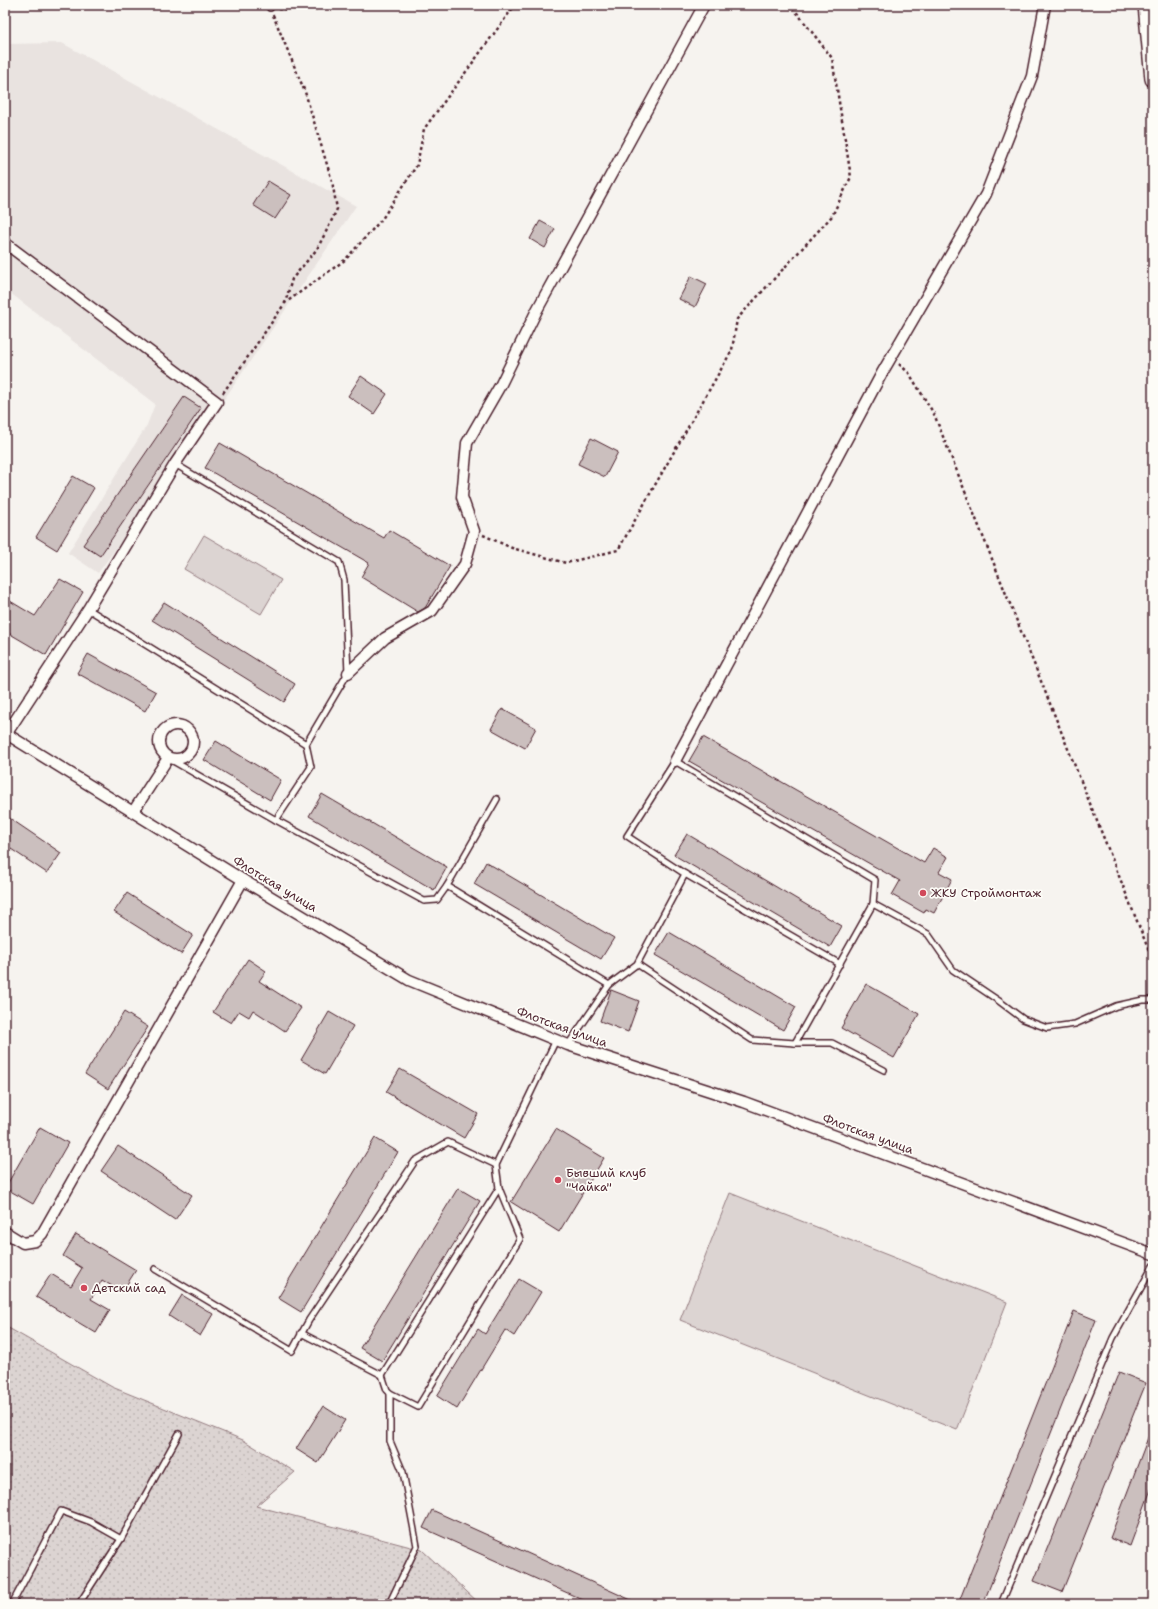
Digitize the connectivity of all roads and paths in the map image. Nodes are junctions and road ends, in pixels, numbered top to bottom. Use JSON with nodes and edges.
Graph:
{"nodes":[{"id":1,"x":328,"y":5,"type":"edge"},
{"id":2,"x":515,"y":5,"type":"edge"},
{"id":3,"x":704,"y":5,"type":"edge"},
{"id":4,"x":791,"y":5,"type":"edge"},
{"id":5,"x":1045,"y":5,"type":"edge"},
{"id":6,"x":1146,"y":5,"type":"edge"},
{"id":7,"x":270,"y":6,"type":"edge"},
{"id":8,"x":1153,"y":79,"type":"edge"},
{"id":9,"x":5,"y":244,"type":"edge"},
{"id":10,"x":285,"y":303,"type":"junction"},
{"id":11,"x":892,"y":357,"type":"junction"},
{"id":12,"x":218,"y":402,"type":"junction"},
{"id":13,"x":175,"y":464,"type":"junction"},
{"id":14,"x":474,"y":531,"type":"junction"},
{"id":15,"x":88,"y":609,"type":"junction"},
{"id":16,"x":348,"y":673,"type":"junction"},
{"id":17,"x":5,"y":735,"type":"edge"},
{"id":18,"x":306,"y":744,"type":"junction"},
{"id":19,"x":168,"y":758,"type":"joint"},
{"id":20,"x":675,"y":761,"type":"junction"},
{"id":21,"x":497,"y":799,"type":"dead end"},
{"id":22,"x":133,"y":812,"type":"junction"},
{"id":23,"x":276,"y":820,"type":"junction"},
{"id":24,"x":685,"y":874,"type":"junction"},
{"id":25,"x":243,"y":880,"type":"junction"},
{"id":26,"x":447,"y":886,"type":"junction"},
{"id":27,"x":873,"y":904,"type":"junction"},
{"id":28,"x":1153,"y":961,"type":"edge"},
{"id":29,"x":637,"y":964,"type":"junction"},
{"id":30,"x":840,"y":964,"type":"junction"},
{"id":31,"x":609,"y":985,"type":"junction"},
{"id":32,"x":1153,"y":1000,"type":"edge"},
{"id":33,"x":556,"y":1040,"type":"junction"},
{"id":34,"x":795,"y":1043,"type":"junction"},
{"id":35,"x":568,"y":1045,"type":"junction"},
{"id":36,"x":884,"y":1070,"type":"dead end"},
{"id":37,"x":496,"y":1165,"type":"junction"},
{"id":38,"x":500,"y":1188,"type":"junction"},
{"id":39,"x":5,"y":1232,"type":"edge"},
{"id":40,"x":1153,"y":1254,"type":"edge"},
{"id":41,"x":1153,"y":1266,"type":"edge"},
{"id":42,"x":155,"y":1269,"type":"dead end"},
{"id":43,"x":301,"y":1333,"type":"junction"},
{"id":44,"x":382,"y":1375,"type":"junction"},
{"id":45,"x":390,"y":1393,"type":"junction"},
{"id":46,"x":180,"y":1434,"type":"dead end"},
{"id":47,"x":121,"y":1539,"type":"junction"},
{"id":48,"x":12,"y":1604,"type":"edge"},
{"id":49,"x":80,"y":1604,"type":"edge"},
{"id":50,"x":389,"y":1604,"type":"edge"},
{"id":51,"x":1001,"y":1604,"type":"edge"}],
"edges":[{"from":1,"to":7,"type":"path"},
{"from":2,"to":10,"type":"path"},
{"from":3,"to":14,"type":"street"},
{"from":4,"to":14,"type":"path"},
{"from":5,"to":11,"type":"street"},
{"from":6,"to":8,"type":"street"},
{"from":7,"to":10,"type":"path"},
{"from":9,"to":12,"type":"street"},
{"from":10,"to":12,"type":"path"},
{"from":11,"to":20,"type":"street"},
{"from":11,"to":28,"type":"path"},
{"from":12,"to":13,"type":"street"},
{"from":13,"to":15,"type":"street"},
{"from":13,"to":16,"type":"lane"},
{"from":14,"to":16,"type":"street"},
{"from":15,"to":17,"type":"street"},
{"from":15,"to":18,"type":"lane"},
{"from":16,"to":18,"type":"lane"},
{"from":17,"to":22,"type":"street","name":"Флотская улица"},
{"from":18,"to":23,"type":"lane"},
{"from":19,"to":22,"type":"street"},
{"from":19,"to":23,"type":"lane"},
{"from":20,"to":24,"type":"lane"},
{"from":20,"to":27,"type":"lane"},
{"from":21,"to":26,"type":"lane"},
{"from":22,"to":25,"type":"street","name":"Флотская улица"},
{"from":23,"to":26,"type":"lane"},
{"from":24,"to":29,"type":"lane"},
{"from":24,"to":30,"type":"lane"},
{"from":25,"to":33,"type":"street","name":"Флотская улица"},
{"from":25,"to":39,"type":"street"},
{"from":26,"to":31,"type":"lane"},
{"from":27,"to":30,"type":"lane"},
{"from":27,"to":32,"type":"lane"},
{"from":29,"to":31,"type":"lane"},
{"from":29,"to":34,"type":"lane"},
{"from":30,"to":34,"type":"lane"},
{"from":31,"to":35,"type":"lane"},
{"from":33,"to":35,"type":"street","name":"Флотская улица"},
{"from":33,"to":37,"type":"lane"},
{"from":34,"to":36,"type":"lane"},
{"from":35,"to":40,"type":"street","name":"Флотская улица"},
{"from":37,"to":38,"type":"lane"},
{"from":37,"to":43,"type":"lane"},
{"from":38,"to":44,"type":"lane"},
{"from":38,"to":45,"type":"lane"},
{"from":41,"to":51,"type":"lane"},
{"from":42,"to":43,"type":"lane"},
{"from":43,"to":44,"type":"lane"},
{"from":44,"to":45,"type":"lane"},
{"from":45,"to":50,"type":"lane"},
{"from":46,"to":47,"type":"lane"},
{"from":47,"to":48,"type":"lane"},
{"from":47,"to":49,"type":"lane"}]}
